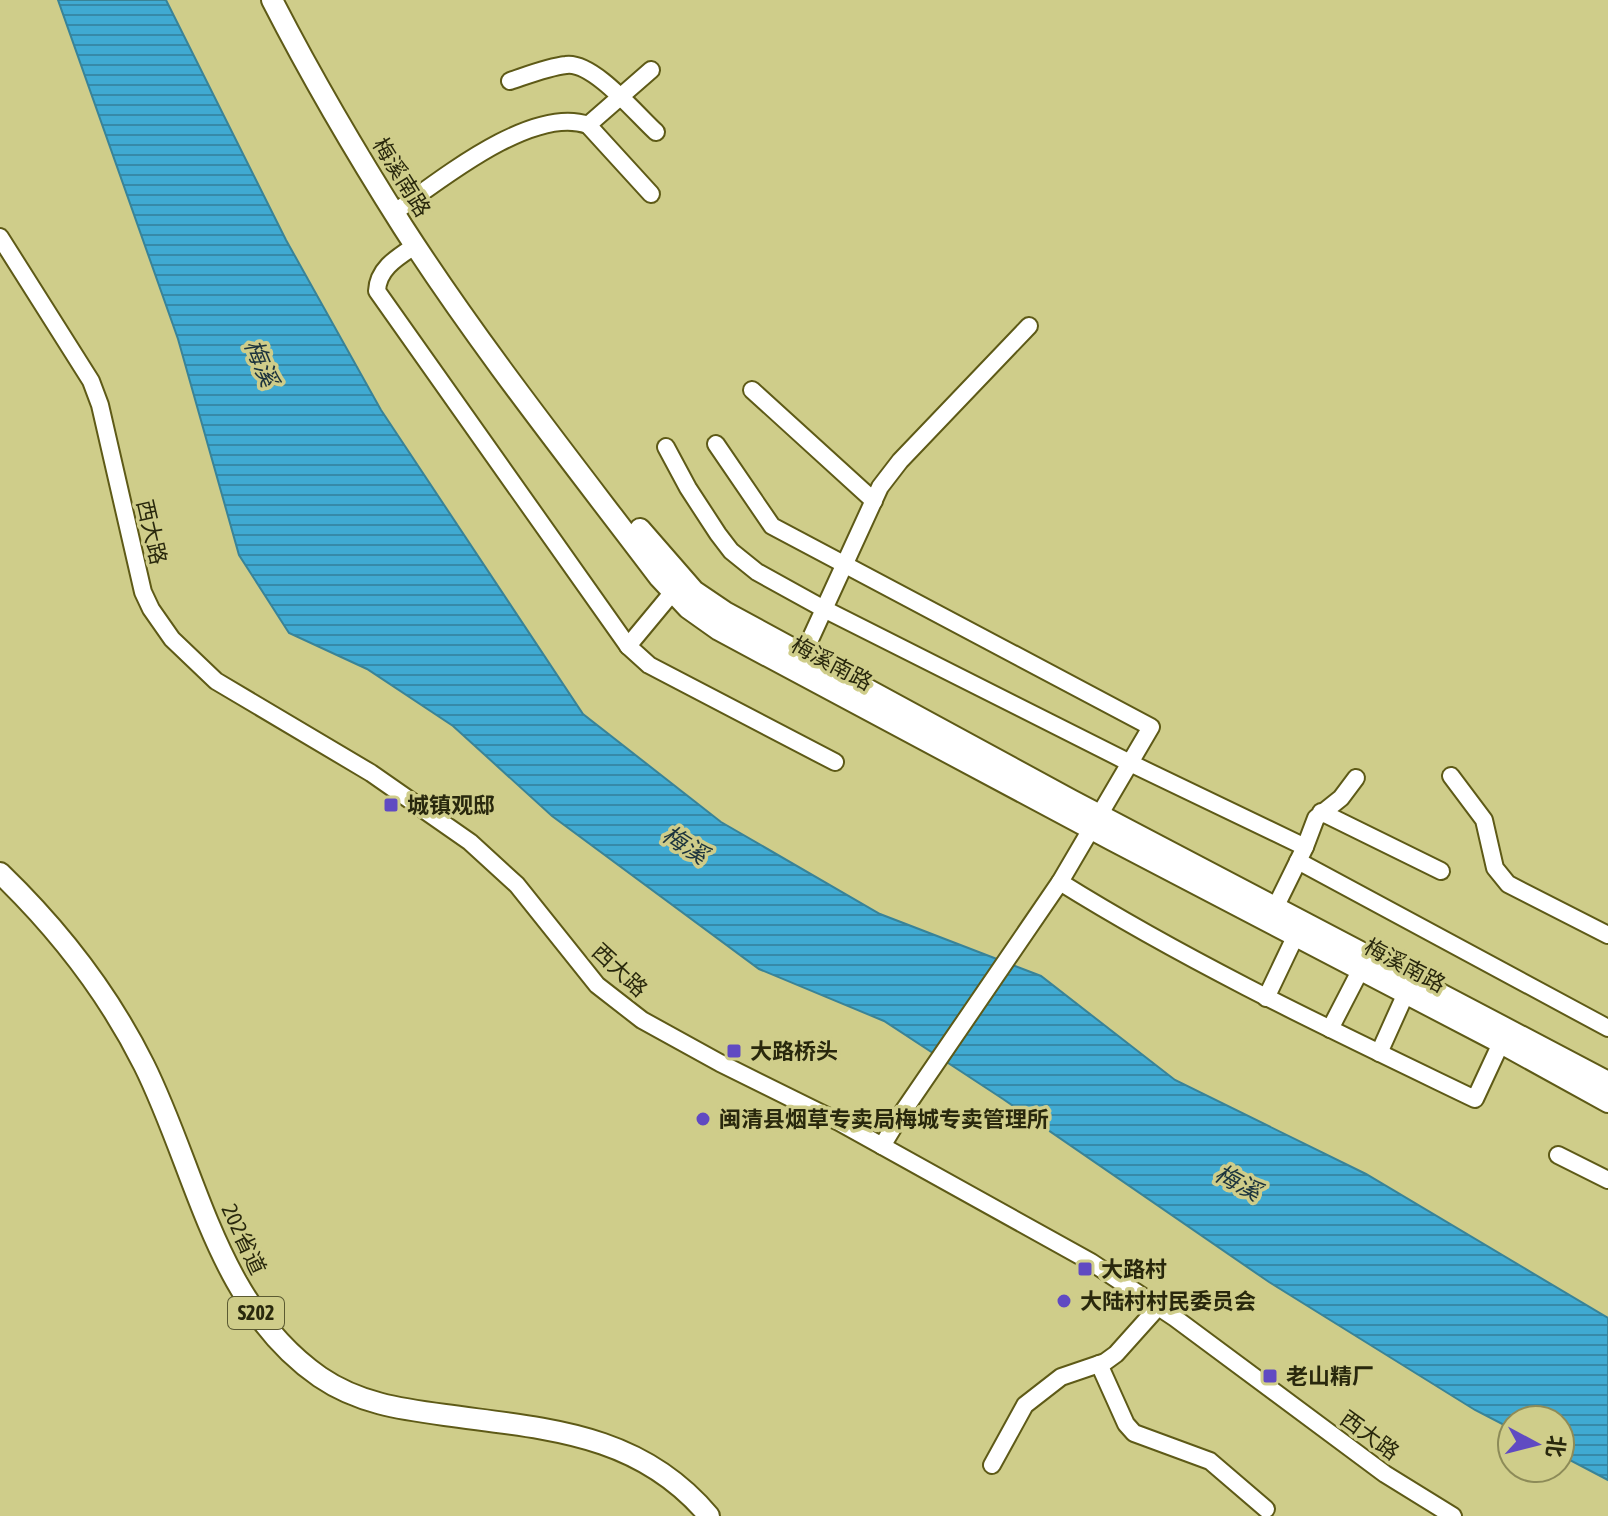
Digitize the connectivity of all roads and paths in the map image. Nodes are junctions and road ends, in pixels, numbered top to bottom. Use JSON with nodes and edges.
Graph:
{"nodes":[{"id":1,"x":272,"y":0,"type":"edge"},
{"id":2,"x":282,"y":0,"type":"edge"},
{"id":3,"x":651,"y":70,"type":"dead end"},
{"id":4,"x":510,"y":81,"type":"dead end"},
{"id":5,"x":620,"y":98,"type":"junction"},
{"id":6,"x":588,"y":125,"type":"junction"},
{"id":7,"x":656,"y":132,"type":"dead end"},
{"id":8,"x":651,"y":194,"type":"dead end"},
{"id":9,"x":398,"y":209,"type":"junction"},
{"id":10,"x":0,"y":237,"type":"edge"},
{"id":11,"x":416,"y":245,"type":"junction"},
{"id":12,"x":1029,"y":326,"type":"dead end"},
{"id":13,"x":752,"y":390,"type":"dead end"},
{"id":14,"x":716,"y":444,"type":"dead end"},
{"id":15,"x":666,"y":447,"type":"dead end"},
{"id":16,"x":874,"y":501,"type":"junction"},
{"id":17,"x":844,"y":566,"type":"junction"},
{"id":18,"x":672,"y":593,"type":"junction"},
{"id":19,"x":824,"y":609,"type":"junction"},
{"id":20,"x":628,"y":646,"type":"junction"},
{"id":21,"x":803,"y":655,"type":"junction"},
{"id":22,"x":835,"y":762,"type":"dead end"},
{"id":23,"x":1130,"y":763,"type":"junction"},
{"id":24,"x":1451,"y":776,"type":"dead end"},
{"id":25,"x":1356,"y":778,"type":"dead end"},
{"id":26,"x":1321,"y":812,"type":"junction"},
{"id":27,"x":1096,"y":822,"type":"junction"},
{"id":28,"x":1301,"y":854,"type":"junction"},
{"id":29,"x":1441,"y":871,"type":"dead end"},
{"id":30,"x":0,"y":873,"type":"edge"},
{"id":31,"x":1060,"y":882,"type":"junction"},
{"id":32,"x":1272,"y":914,"type":"junction"},
{"id":33,"x":1296,"y":935,"type":"junction"},
{"id":34,"x":1608,"y":935,"type":"edge"},
{"id":35,"x":1361,"y":969,"type":"junction"},
{"id":36,"x":1406,"y":993,"type":"junction"},
{"id":37,"x":1266,"y":998,"type":"junction"},
{"id":38,"x":1608,"y":1028,"type":"edge"},
{"id":39,"x":1330,"y":1029,"type":"junction"},
{"id":40,"x":1501,"y":1043,"type":"junction"},
{"id":41,"x":1379,"y":1053,"type":"junction"},
{"id":42,"x":1608,"y":1082,"type":"edge"},
{"id":43,"x":1608,"y":1102,"type":"edge"},
{"id":44,"x":882,"y":1146,"type":"junction"},
{"id":45,"x":1558,"y":1155,"type":"dead end"},
{"id":46,"x":1608,"y":1180,"type":"edge"},
{"id":47,"x":1159,"y":1306,"type":"junction"},
{"id":48,"x":1099,"y":1364,"type":"junction"},
{"id":49,"x":992,"y":1465,"type":"dead end"},
{"id":50,"x":1266,"y":1509,"type":"dead end"},
{"id":51,"x":1451,"y":1515,"type":"edge"},
{"id":52,"x":709,"y":1516,"type":"edge"}],
"edges":[{"from":1,"to":9,"type":"main road","name":"梅溪南路"},
{"from":2,"to":9,"type":"main road","name":"梅溪南路"},
{"from":3,"to":5,"type":"street"},
{"from":4,"to":5,"type":"street"},
{"from":5,"to":6,"type":"street"},
{"from":5,"to":7,"type":"street"},
{"from":6,"to":8,"type":"street"},
{"from":6,"to":9,"type":"street"},
{"from":9,"to":11,"type":"main road","name":"梅溪南路"},
{"from":9,"to":21,"type":"main road","name":"梅溪南路"},
{"from":10,"to":44,"type":"street","name":"西大路"},
{"from":11,"to":18,"type":"main road","name":"梅溪南路"},
{"from":11,"to":20,"type":"street"},
{"from":12,"to":16,"type":"street"},
{"from":13,"to":16,"type":"street"},
{"from":14,"to":17,"type":"street"},
{"from":15,"to":19,"type":"street"},
{"from":16,"to":17,"type":"street"},
{"from":17,"to":19,"type":"street"},
{"from":17,"to":23,"type":"street"},
{"from":18,"to":20,"type":"street"},
{"from":18,"to":27,"type":"main road","name":"梅溪南路"},
{"from":19,"to":21,"type":"street"},
{"from":19,"to":23,"type":"street"},
{"from":20,"to":22,"type":"street"},
{"from":21,"to":27,"type":"main road","name":"梅溪南路"},
{"from":23,"to":27,"type":"street"},
{"from":23,"to":28,"type":"street"},
{"from":24,"to":34,"type":"street"},
{"from":25,"to":26,"type":"street"},
{"from":26,"to":28,"type":"street"},
{"from":26,"to":29,"type":"street"},
{"from":27,"to":31,"type":"street"},
{"from":27,"to":32,"type":"main road","name":"梅溪南路"},
{"from":28,"to":32,"type":"street"},
{"from":28,"to":38,"type":"street"},
{"from":30,"to":52,"type":"main road","name":"202省道","number":"S202"},
{"from":31,"to":37,"type":"street"},
{"from":31,"to":44,"type":"street"},
{"from":32,"to":33,"type":"main road","name":"梅溪南路"},
{"from":32,"to":42,"type":"main road","name":"梅溪南路"},
{"from":33,"to":35,"type":"main road","name":"梅溪南路"},
{"from":33,"to":37,"type":"street"},
{"from":35,"to":36,"type":"main road","name":"梅溪南路"},
{"from":35,"to":39,"type":"street"},
{"from":36,"to":40,"type":"main road","name":"梅溪南路"},
{"from":36,"to":41,"type":"street"},
{"from":37,"to":39,"type":"street"},
{"from":39,"to":41,"type":"street"},
{"from":40,"to":41,"type":"street"},
{"from":40,"to":43,"type":"main road","name":"梅溪南路"},
{"from":44,"to":47,"type":"street","name":"西大路"},
{"from":45,"to":46,"type":"street"},
{"from":47,"to":48,"type":"street"},
{"from":47,"to":51,"type":"street","name":"西大路"},
{"from":48,"to":49,"type":"street"},
{"from":48,"to":50,"type":"street"}]}
